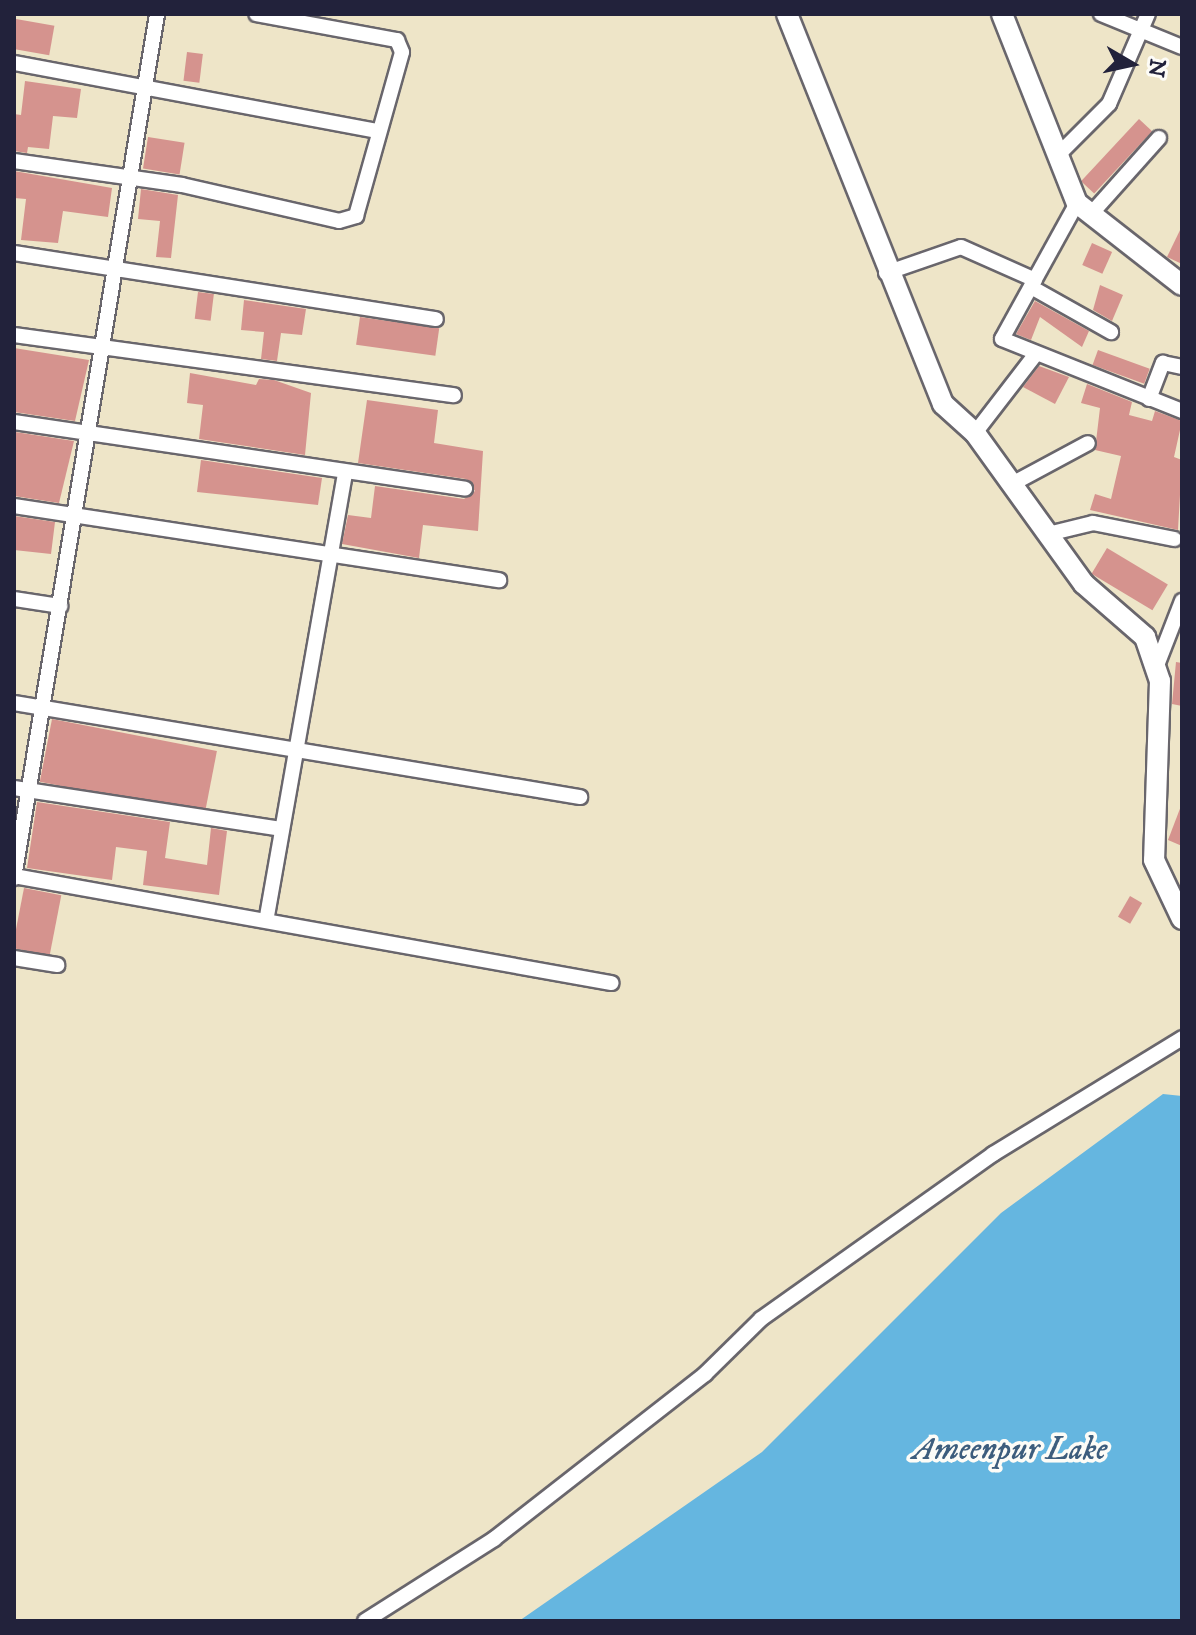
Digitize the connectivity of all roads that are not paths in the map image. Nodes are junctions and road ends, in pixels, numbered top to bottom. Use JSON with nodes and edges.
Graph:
{"nodes":[{"id":1,"x":157,"y":14,"type":"edge"},
{"id":2,"x":256,"y":14,"type":"edge"},
{"id":3,"x":787,"y":14,"type":"edge"},
{"id":4,"x":1002,"y":14,"type":"edge"},
{"id":5,"x":1101,"y":14,"type":"edge"},
{"id":6,"x":1148,"y":14,"type":"edge"},
{"id":7,"x":329,"y":20,"type":"edge"},
{"id":8,"x":1140,"y":30,"type":"junction"},
{"id":9,"x":1182,"y":47,"type":"edge"},
{"id":10,"x":14,"y":63,"type":"edge"},
{"id":11,"x":144,"y":85,"type":"junction"},
{"id":12,"x":378,"y":131,"type":"junction"},
{"id":13,"x":1159,"y":138,"type":"dead end"},
{"id":14,"x":1059,"y":154,"type":"junction"},
{"id":15,"x":14,"y":161,"type":"edge"},
{"id":16,"x":127,"y":176,"type":"junction"},
{"id":17,"x":1084,"y":208,"type":"junction"},
{"id":18,"x":14,"y":253,"type":"edge"},
{"id":19,"x":113,"y":270,"type":"junction"},
{"id":20,"x":886,"y":273,"type":"junction"},
{"id":21,"x":1033,"y":284,"type":"junction"},
{"id":22,"x":1182,"y":285,"type":"edge"},
{"id":23,"x":436,"y":319,"type":"dead end"},
{"id":24,"x":1111,"y":332,"type":"dead end"},
{"id":25,"x":14,"y":335,"type":"edge"},
{"id":26,"x":101,"y":349,"type":"junction"},
{"id":27,"x":1035,"y":355,"type":"junction"},
{"id":28,"x":1182,"y":367,"type":"edge"},
{"id":29,"x":454,"y":395,"type":"dead end"},
{"id":30,"x":1149,"y":399,"type":"junction"},
{"id":31,"x":1182,"y":411,"type":"edge"},
{"id":32,"x":14,"y":422,"type":"edge"},
{"id":33,"x":88,"y":433,"type":"junction"},
{"id":34,"x":975,"y":433,"type":"junction"},
{"id":35,"x":1088,"y":443,"type":"dead end"},
{"id":36,"x":345,"y":472,"type":"junction"},
{"id":37,"x":1012,"y":484,"type":"junction"},
{"id":38,"x":465,"y":489,"type":"dead end"},
{"id":39,"x":14,"y":506,"type":"edge"},
{"id":40,"x":75,"y":516,"type":"junction"},
{"id":41,"x":1048,"y":534,"type":"junction"},
{"id":42,"x":1174,"y":539,"type":"dead end"},
{"id":43,"x":331,"y":554,"type":"junction"},
{"id":44,"x":499,"y":580,"type":"dead end"},
{"id":45,"x":14,"y":599,"type":"edge"},
{"id":46,"x":1182,"y":601,"type":"edge"},
{"id":47,"x":60,"y":606,"type":"junction"},
{"id":48,"x":1156,"y":668,"type":"junction"},
{"id":49,"x":14,"y":703,"type":"edge"},
{"id":50,"x":43,"y":707,"type":"junction"},
{"id":51,"x":295,"y":751,"type":"junction"},
{"id":52,"x":22,"y":789,"type":"edge"},
{"id":53,"x":580,"y":797,"type":"dead end"},
{"id":54,"x":281,"y":829,"type":"junction"},
{"id":55,"x":14,"y":877,"type":"edge"},
{"id":56,"x":267,"y":916,"type":"junction"},
{"id":57,"x":1182,"y":919,"type":"edge"},
{"id":58,"x":14,"y":958,"type":"edge"},
{"id":59,"x":57,"y":965,"type":"dead end"},
{"id":60,"x":611,"y":983,"type":"dead end"},
{"id":61,"x":1182,"y":1038,"type":"edge"},
{"id":62,"x":365,"y":1621,"type":"edge"}],
"edges":[{"from":1,"to":11,"type":"street"},
{"from":2,"to":7,"type":"street"},
{"from":3,"to":20,"type":"street"},
{"from":4,"to":14,"type":"street"},
{"from":5,"to":8,"type":"street"},
{"from":6,"to":8,"type":"street"},
{"from":7,"to":12,"type":"street"},
{"from":8,"to":9,"type":"street"},
{"from":8,"to":14,"type":"street"},
{"from":10,"to":11,"type":"street"},
{"from":11,"to":12,"type":"street"},
{"from":11,"to":16,"type":"street"},
{"from":12,"to":16,"type":"street"},
{"from":13,"to":17,"type":"street"},
{"from":14,"to":17,"type":"street"},
{"from":15,"to":16,"type":"street"},
{"from":16,"to":19,"type":"street"},
{"from":17,"to":21,"type":"street"},
{"from":17,"to":22,"type":"street"},
{"from":18,"to":19,"type":"street"},
{"from":19,"to":23,"type":"street"},
{"from":19,"to":26,"type":"street"},
{"from":20,"to":21,"type":"street"},
{"from":20,"to":34,"type":"street"},
{"from":21,"to":24,"type":"street"},
{"from":21,"to":27,"type":"street"},
{"from":25,"to":26,"type":"street"},
{"from":26,"to":29,"type":"street"},
{"from":26,"to":33,"type":"street"},
{"from":27,"to":30,"type":"street"},
{"from":27,"to":34,"type":"street"},
{"from":28,"to":30,"type":"street"},
{"from":30,"to":31,"type":"street"},
{"from":32,"to":33,"type":"street"},
{"from":33,"to":36,"type":"street"},
{"from":33,"to":40,"type":"street"},
{"from":34,"to":37,"type":"street"},
{"from":35,"to":37,"type":"street"},
{"from":36,"to":38,"type":"street"},
{"from":36,"to":43,"type":"street"},
{"from":37,"to":41,"type":"street"},
{"from":39,"to":40,"type":"street"},
{"from":40,"to":43,"type":"street"},
{"from":40,"to":47,"type":"street"},
{"from":41,"to":42,"type":"street"},
{"from":41,"to":48,"type":"street"},
{"from":43,"to":44,"type":"street"},
{"from":43,"to":51,"type":"street"},
{"from":45,"to":47,"type":"street"},
{"from":46,"to":48,"type":"street"},
{"from":47,"to":50,"type":"street"},
{"from":48,"to":57,"type":"street"},
{"from":49,"to":50,"type":"street"},
{"from":50,"to":51,"type":"street"},
{"from":50,"to":52,"type":"street"},
{"from":51,"to":53,"type":"street"},
{"from":51,"to":54,"type":"street"},
{"from":52,"to":54,"type":"street"},
{"from":52,"to":55,"type":"street"},
{"from":54,"to":56,"type":"street"},
{"from":55,"to":56,"type":"street"},
{"from":56,"to":60,"type":"street"},
{"from":58,"to":59,"type":"street"},
{"from":61,"to":62,"type":"street"}]}
